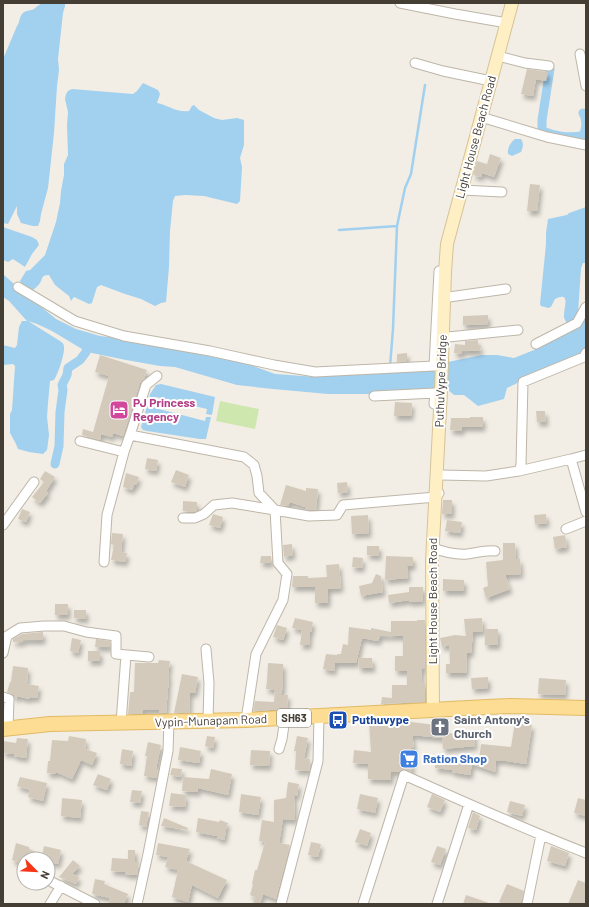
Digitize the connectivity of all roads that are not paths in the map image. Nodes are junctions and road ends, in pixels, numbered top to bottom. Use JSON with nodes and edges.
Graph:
{"nodes":[{"id":1,"x":400,"y":3,"type":"edge"},
{"id":2,"x":512,"y":3,"type":"edge"},
{"id":3,"x":507,"y":23,"type":"junction"},
{"id":4,"x":580,"y":54,"type":"dead end"},
{"id":5,"x":498,"y":56,"type":"junction"},
{"id":6,"x":415,"y":63,"type":"dead end"},
{"id":7,"x":549,"y":66,"type":"dead end"},
{"id":8,"x":491,"y":82,"type":"junction"},
{"id":9,"x":586,"y":86,"type":"edge"},
{"id":10,"x":481,"y":117,"type":"junction"},
{"id":11,"x":586,"y":145,"type":"edge"},
{"id":12,"x":462,"y":190,"type":"junction"},
{"id":13,"x":502,"y":192,"type":"dead end"},
{"id":14,"x":445,"y":266,"type":"junction"},
{"id":15,"x":18,"y":287,"type":"dead end"},
{"id":16,"x":506,"y":289,"type":"dead end"},
{"id":17,"x":449,"y":297,"type":"junction"},
{"id":18,"x":586,"y":307,"type":"edge"},
{"id":19,"x":518,"y":330,"type":"dead end"},
{"id":20,"x":448,"y":337,"type":"junction"},
{"id":21,"x":536,"y":344,"type":"dead end"},
{"id":22,"x":586,"y":353,"type":"edge"},
{"id":23,"x":446,"y":362,"type":"dead end"},
{"id":24,"x":157,"y":376,"type":"dead end"},
{"id":25,"x":445,"y":394,"type":"dead end"},
{"id":26,"x":374,"y":396,"type":"dead end"},
{"id":27,"x":130,"y":435,"type":"junction"},
{"id":28,"x":80,"y":441,"type":"dead end"},
{"id":29,"x":124,"y":452,"type":"junction"},
{"id":30,"x":586,"y":455,"type":"edge"},
{"id":31,"x":571,"y":459,"type":"junction"},
{"id":32,"x":519,"y":471,"type":"junction"},
{"id":33,"x":441,"y":475,"type":"junction"},
{"id":34,"x":34,"y":482,"type":"dead end"},
{"id":35,"x":436,"y":494,"type":"junction"},
{"id":36,"x":275,"y":510,"type":"junction"},
{"id":37,"x":586,"y":512,"type":"edge"},
{"id":38,"x":183,"y":518,"type":"dead end"},
{"id":39,"x":586,"y":521,"type":"edge"},
{"id":40,"x":3,"y":525,"type":"edge"},
{"id":41,"x":566,"y":529,"type":"dead end"},
{"id":42,"x":433,"y":548,"type":"junction"},
{"id":43,"x":495,"y":551,"type":"dead end"},
{"id":44,"x":104,"y":562,"type":"dead end"},
{"id":45,"x":206,"y":649,"type":"dead end"},
{"id":46,"x":3,"y":653,"type":"edge"},
{"id":47,"x":126,"y":655,"type":"junction"},
{"id":48,"x":149,"y":656,"type":"dead end"},
{"id":49,"x":3,"y":697,"type":"edge"},
{"id":50,"x":586,"y":708,"type":"edge"},
{"id":51,"x":433,"y":711,"type":"junction"},
{"id":52,"x":318,"y":716,"type":"junction"},
{"id":53,"x":285,"y":718,"type":"junction"},
{"id":54,"x":246,"y":720,"type":"junction"},
{"id":55,"x":208,"y":721,"type":"junction"},
{"id":56,"x":169,"y":722,"type":"junction"},
{"id":57,"x":121,"y":723,"type":"junction"},
{"id":58,"x":6,"y":729,"type":"edge"},
{"id":59,"x":279,"y":749,"type":"dead end"},
{"id":60,"x":469,"y":804,"type":"junction"},
{"id":61,"x":541,"y":835,"type":"junction"},
{"id":62,"x":586,"y":853,"type":"edge"},
{"id":63,"x":56,"y":884,"type":"edge"},
{"id":64,"x":61,"y":886,"type":"junction"},
{"id":65,"x":50,"y":904,"type":"edge"},
{"id":66,"x":96,"y":904,"type":"edge"},
{"id":67,"x":136,"y":904,"type":"edge"},
{"id":68,"x":281,"y":904,"type":"edge"},
{"id":69,"x":363,"y":904,"type":"edge"},
{"id":70,"x":437,"y":904,"type":"edge"},
{"id":71,"x":527,"y":904,"type":"edge"}],
"edges":[{"from":1,"to":3,"type":"street"},
{"from":2,"to":3,"type":"main road","name":"Light House Beach Road"},
{"from":3,"to":5,"type":"main road","name":"Light House Beach Road"},
{"from":4,"to":9,"type":"street"},
{"from":5,"to":7,"type":"street"},
{"from":5,"to":8,"type":"main road","name":"Light House Beach Road"},
{"from":6,"to":8,"type":"street"},
{"from":8,"to":10,"type":"main road","name":"Light House Beach Road"},
{"from":10,"to":11,"type":"street"},
{"from":10,"to":12,"type":"main road","name":"Light House Beach Road"},
{"from":12,"to":13,"type":"street"},
{"from":12,"to":14,"type":"main road","name":"Light House Beach Road"},
{"from":14,"to":15,"type":"street"},
{"from":14,"to":17,"type":"street"},
{"from":14,"to":35,"type":"main road","name":"PuthuVype Bridge"},
{"from":16,"to":17,"type":"street"},
{"from":17,"to":20,"type":"street"},
{"from":18,"to":21,"type":"street"},
{"from":19,"to":20,"type":"street"},
{"from":20,"to":23,"type":"street"},
{"from":22,"to":32,"type":"street"},
{"from":24,"to":27,"type":"street"},
{"from":25,"to":33,"type":"street"},
{"from":26,"to":35,"type":"street"},
{"from":27,"to":29,"type":"street"},
{"from":27,"to":36,"type":"street"},
{"from":28,"to":29,"type":"street"},
{"from":29,"to":44,"type":"street"},
{"from":30,"to":31,"type":"street"},
{"from":31,"to":32,"type":"street"},
{"from":31,"to":37,"type":"street"},
{"from":32,"to":33,"type":"street"},
{"from":33,"to":35,"type":"street"},
{"from":34,"to":40,"type":"street"},
{"from":35,"to":36,"type":"street"},
{"from":35,"to":42,"type":"main road","name":"Light House Beach Road"},
{"from":36,"to":38,"type":"street"},
{"from":36,"to":54,"type":"street"},
{"from":39,"to":41,"type":"street"},
{"from":42,"to":43,"type":"street"},
{"from":42,"to":51,"type":"main road","name":"Light House Beach Road"},
{"from":45,"to":55,"type":"street"},
{"from":46,"to":47,"type":"street"},
{"from":47,"to":48,"type":"street"},
{"from":47,"to":57,"type":"street"},
{"from":49,"to":58,"type":"street"},
{"from":50,"to":51,"type":"main road","name":"Vypin-Munapam Road","number":"SH63"},
{"from":51,"to":52,"type":"main road","name":"Vypin-Munapam Road","number":"SH63"},
{"from":52,"to":53,"type":"main road","name":"Vypin-Munapam Road","number":"SH63"},
{"from":52,"to":68,"type":"street"},
{"from":53,"to":54,"type":"main road","name":"Vypin-Munapam Road","number":"SH63"},
{"from":53,"to":59,"type":"street"},
{"from":54,"to":55,"type":"main road","name":"Vypin-Munapam Road","number":"SH63"},
{"from":55,"to":56,"type":"main road","name":"Vypin-Munapam Road","number":"SH63"},
{"from":56,"to":57,"type":"main road","name":"Vypin-Munapam Road","number":"SH63"},
{"from":56,"to":67,"type":"street"},
{"from":57,"to":58,"type":"main road","name":"Vypin-Munapam Road","number":"SH63"},
{"from":60,"to":61,"type":"street"},
{"from":60,"to":69,"type":"street"},
{"from":60,"to":70,"type":"street"},
{"from":61,"to":62,"type":"street"},
{"from":61,"to":71,"type":"street"},
{"from":63,"to":64,"type":"street"},
{"from":64,"to":65,"type":"street"},
{"from":64,"to":66,"type":"street"}]}
